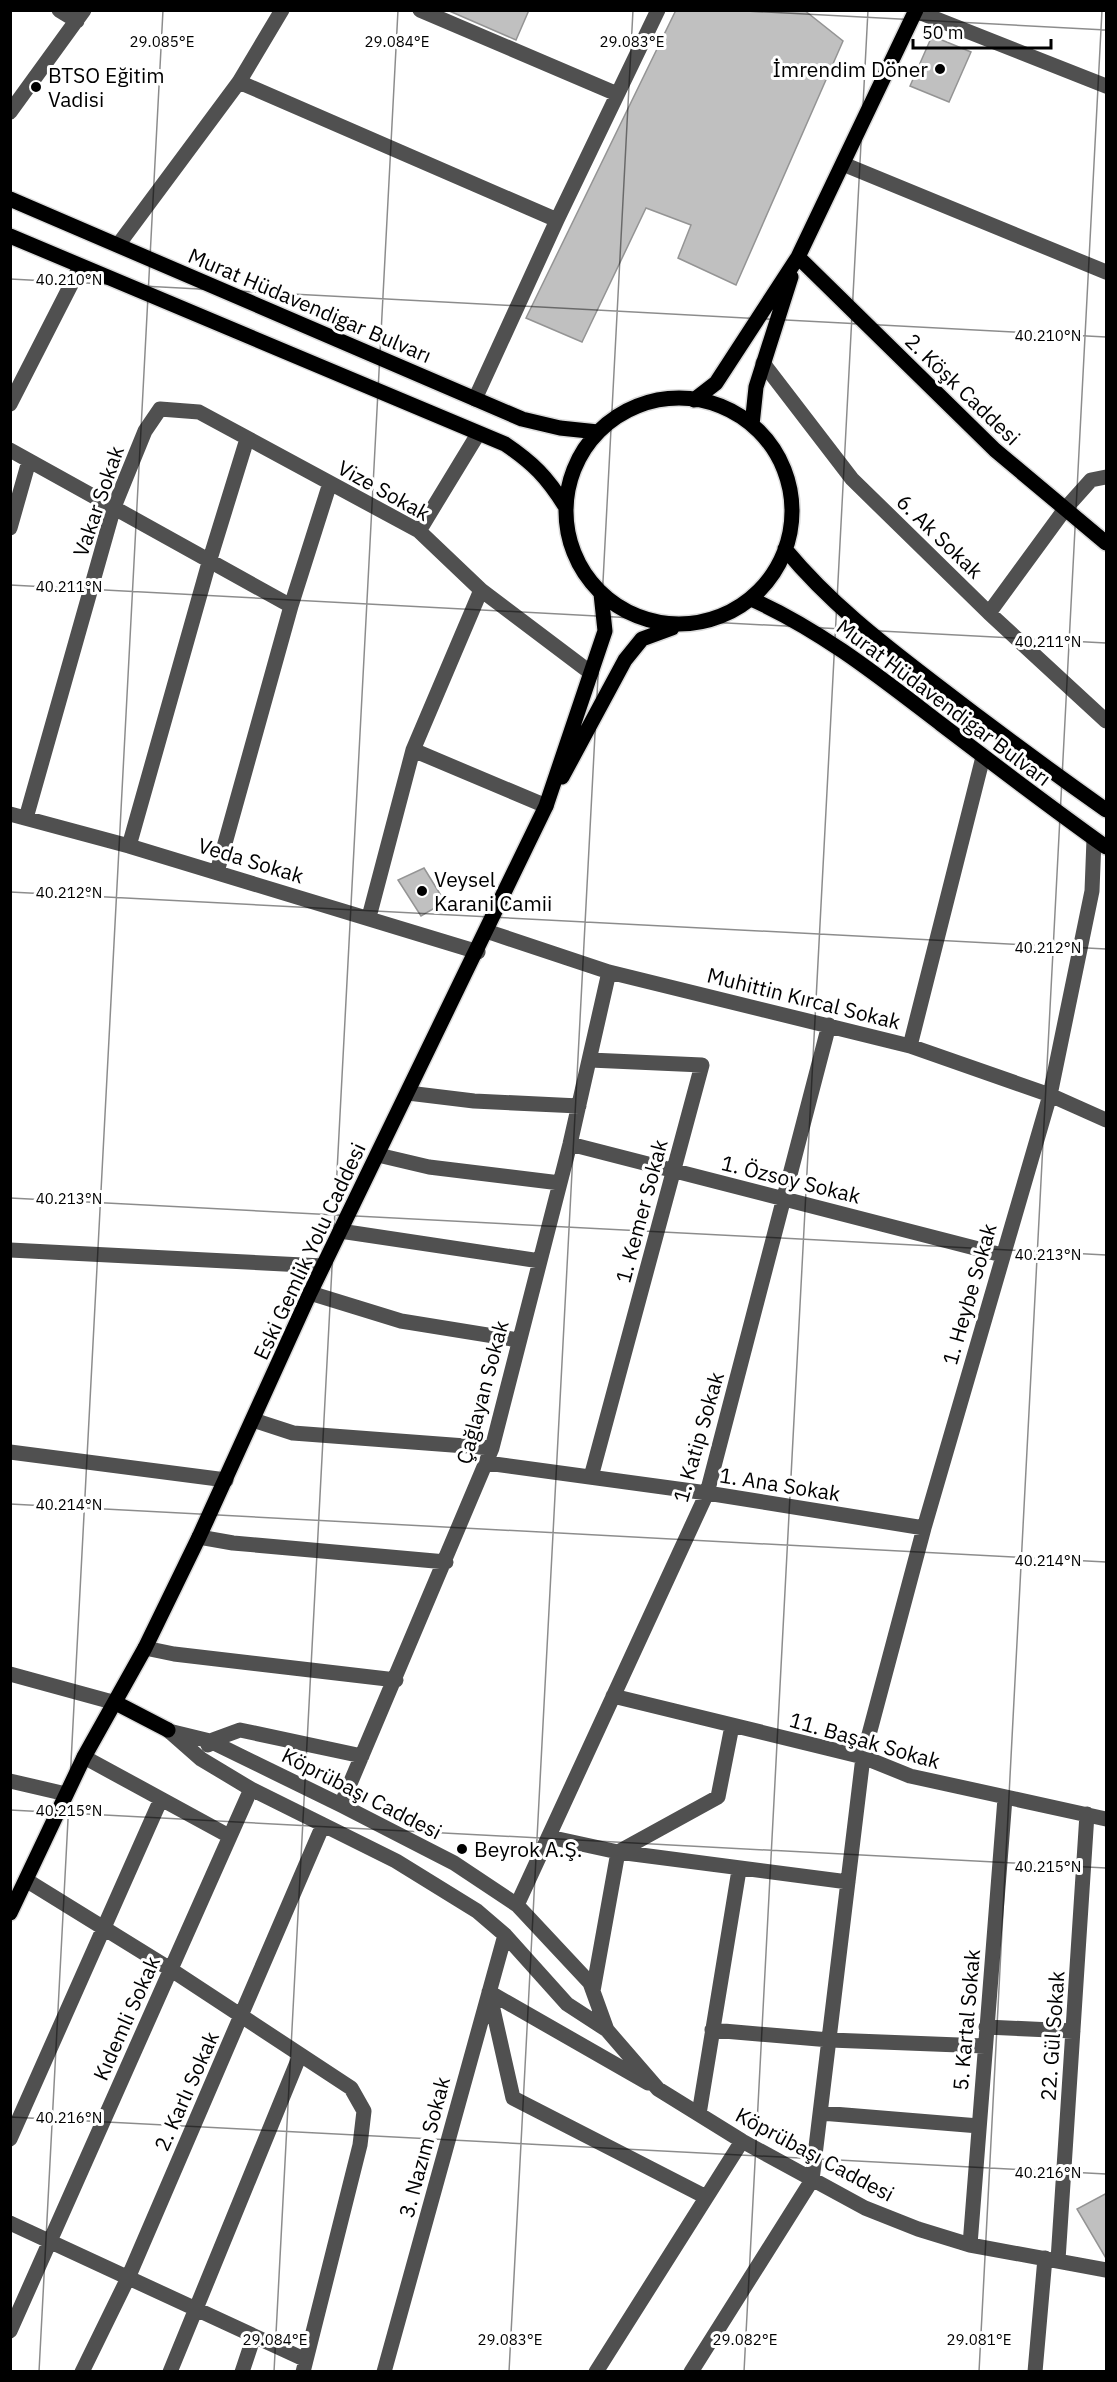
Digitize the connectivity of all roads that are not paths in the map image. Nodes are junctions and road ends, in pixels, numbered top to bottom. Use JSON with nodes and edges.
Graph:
{"nodes":[{"id":1,"x":59,"y":10,"type":"edge"},
{"id":2,"x":282,"y":10,"type":"edge"},
{"id":3,"x":420,"y":10,"type":"edge"},
{"id":4,"x":658,"y":10,"type":"edge"},
{"id":5,"x":916,"y":11,"type":"edge"},
{"id":6,"x":80,"y":16,"type":"edge"},
{"id":7,"x":239,"y":82,"type":"junction"},
{"id":8,"x":1107,"y":87,"type":"edge"},
{"id":9,"x":617,"y":94,"type":"junction"},
{"id":10,"x":10,"y":112,"type":"edge"},
{"id":11,"x":843,"y":164,"type":"junction"},
{"id":12,"x":10,"y":199,"type":"edge"},
{"id":13,"x":557,"y":220,"type":"junction"},
{"id":14,"x":10,"y":236,"type":"edge"},
{"id":15,"x":118,"y":245,"type":"junction"},
{"id":16,"x":798,"y":257,"type":"junction"},
{"id":17,"x":80,"y":267,"type":"junction"},
{"id":18,"x":1107,"y":272,"type":"edge"},
{"id":19,"x":763,"y":363,"type":"junction"},
{"id":20,"x":475,"y":399,"type":"junction"},
{"id":21,"x":694,"y":400,"type":"junction"},
{"id":22,"x":10,"y":404,"type":"edge"},
{"id":23,"x":160,"y":409,"type":"joint"},
{"id":24,"x":752,"y":425,"type":"junction"},
{"id":25,"x":598,"y":432,"type":"junction"},
{"id":26,"x":478,"y":434,"type":"junction"},
{"id":27,"x":247,"y":439,"type":"junction"},
{"id":28,"x":10,"y":450,"type":"edge"},
{"id":29,"x":29,"y":461,"type":"junction"},
{"id":30,"x":1107,"y":477,"type":"edge"},
{"id":31,"x":330,"y":483,"type":"junction"},
{"id":32,"x":565,"y":506,"type":"junction"},
{"id":33,"x":114,"y":507,"type":"junction"},
{"id":34,"x":1065,"y":509,"type":"junction"},
{"id":35,"x":10,"y":528,"type":"edge"},
{"id":36,"x":419,"y":531,"type":"junction"},
{"id":37,"x":1107,"y":543,"type":"edge"},
{"id":38,"x":785,"y":549,"type":"junction"},
{"id":39,"x":210,"y":559,"type":"junction"},
{"id":40,"x":481,"y":590,"type":"junction"},
{"id":41,"x":601,"y":594,"type":"junction"},
{"id":42,"x":751,"y":599,"type":"junction"},
{"id":43,"x":291,"y":606,"type":"junction"},
{"id":44,"x":989,"y":613,"type":"junction"},
{"id":45,"x":691,"y":624,"type":"junction"},
{"id":46,"x":591,"y":673,"type":"junction"},
{"id":47,"x":1107,"y":721,"type":"edge"},
{"id":48,"x":414,"y":750,"type":"junction"},
{"id":49,"x":983,"y":757,"type":"junction"},
{"id":50,"x":546,"y":806,"type":"junction"},
{"id":51,"x":1107,"y":810,"type":"edge"},
{"id":52,"x":18,"y":816,"type":"edge"},
{"id":53,"x":1100,"y":843,"type":"edge"},
{"id":54,"x":129,"y":846,"type":"junction"},
{"id":55,"x":217,"y":872,"type":"junction"},
{"id":56,"x":369,"y":918,"type":"junction"},
{"id":57,"x":486,"y":931,"type":"junction"},
{"id":58,"x":478,"y":952,"type":"junction"},
{"id":59,"x":609,"y":972,"type":"junction"},
{"id":60,"x":829,"y":1025,"type":"junction"},
{"id":61,"x":910,"y":1046,"type":"junction"},
{"id":62,"x":590,"y":1060,"type":"junction"},
{"id":63,"x":408,"y":1094,"type":"junction"},
{"id":64,"x":1050,"y":1095,"type":"junction"},
{"id":65,"x":579,"y":1106,"type":"junction"},
{"id":66,"x":1107,"y":1120,"type":"edge"},
{"id":67,"x":570,"y":1144,"type":"junction"},
{"id":68,"x":378,"y":1155,"type":"junction"},
{"id":69,"x":673,"y":1171,"type":"junction"},
{"id":70,"x":560,"y":1183,"type":"junction"},
{"id":71,"x":784,"y":1199,"type":"junction"},
{"id":72,"x":340,"y":1231,"type":"junction"},
{"id":73,"x":10,"y":1250,"type":"edge"},
{"id":74,"x":1002,"y":1255,"type":"junction"},
{"id":75,"x":540,"y":1261,"type":"junction"},
{"id":76,"x":323,"y":1266,"type":"junction"},
{"id":77,"x":310,"y":1293,"type":"junction"},
{"id":78,"x":518,"y":1340,"type":"junction"},
{"id":79,"x":253,"y":1420,"type":"junction"},
{"id":80,"x":10,"y":1452,"type":"edge"},
{"id":81,"x":490,"y":1455,"type":"junction"},
{"id":82,"x":591,"y":1477,"type":"junction"},
{"id":83,"x":226,"y":1480,"type":"junction"},
{"id":84,"x":707,"y":1494,"type":"junction"},
{"id":85,"x":924,"y":1528,"type":"junction"},
{"id":86,"x":199,"y":1537,"type":"junction"},
{"id":87,"x":446,"y":1562,"type":"junction"},
{"id":88,"x":145,"y":1648,"type":"junction"},
{"id":89,"x":10,"y":1674,"type":"edge"},
{"id":90,"x":396,"y":1680,"type":"junction"},
{"id":91,"x":613,"y":1696,"type":"junction"},
{"id":92,"x":116,"y":1703,"type":"junction"},
{"id":93,"x":732,"y":1726,"type":"junction"},
{"id":94,"x":168,"y":1730,"type":"junction"},
{"id":95,"x":210,"y":1742,"type":"junction"},
{"id":96,"x":362,"y":1756,"type":"junction"},
{"id":97,"x":84,"y":1757,"type":"junction"},
{"id":98,"x":863,"y":1757,"type":"junction"},
{"id":99,"x":201,"y":1759,"type":"junction"},
{"id":100,"x":10,"y":1782,"type":"edge"},
{"id":101,"x":251,"y":1789,"type":"junction"},
{"id":102,"x":66,"y":1794,"type":"junction"},
{"id":103,"x":1005,"y":1798,"type":"junction"},
{"id":104,"x":161,"y":1799,"type":"junction"},
{"id":105,"x":341,"y":1805,"type":"junction"},
{"id":106,"x":1087,"y":1814,"type":"junction"},
{"id":107,"x":1107,"y":1819,"type":"edge"},
{"id":108,"x":323,"y":1825,"type":"junction"},
{"id":109,"x":229,"y":1836,"type":"junction"},
{"id":110,"x":549,"y":1837,"type":"junction"},
{"id":111,"x":618,"y":1852,"type":"junction"},
{"id":112,"x":739,"y":1870,"type":"junction"},
{"id":113,"x":26,"y":1880,"type":"junction"},
{"id":114,"x":848,"y":1882,"type":"junction"},
{"id":115,"x":517,"y":1905,"type":"junction"},
{"id":116,"x":10,"y":1913,"type":"edge"},
{"id":117,"x":103,"y":1929,"type":"junction"},
{"id":118,"x":505,"y":1935,"type":"junction"},
{"id":119,"x":170,"y":1969,"type":"junction"},
{"id":120,"x":593,"y":1991,"type":"junction"},
{"id":121,"x":489,"y":1992,"type":"junction"},
{"id":122,"x":242,"y":2016,"type":"junction"},
{"id":123,"x":986,"y":2027,"type":"junction"},
{"id":124,"x":607,"y":2030,"type":"junction"},
{"id":125,"x":712,"y":2030,"type":"junction"},
{"id":126,"x":1073,"y":2031,"type":"junction"},
{"id":127,"x":830,"y":2040,"type":"junction"},
{"id":128,"x":985,"y":2046,"type":"junction"},
{"id":129,"x":300,"y":2055,"type":"junction"},
{"id":130,"x":658,"y":2089,"type":"junction"},
{"id":131,"x":821,"y":2112,"type":"junction"},
{"id":132,"x":699,"y":2114,"type":"junction"},
{"id":133,"x":979,"y":2126,"type":"junction"},
{"id":134,"x":10,"y":2139,"type":"edge"},
{"id":135,"x":742,"y":2140,"type":"junction"},
{"id":136,"x":812,"y":2180,"type":"junction"},
{"id":137,"x":706,"y":2196,"type":"junction"},
{"id":138,"x":10,"y":2223,"type":"edge"},
{"id":139,"x":51,"y":2242,"type":"junction"},
{"id":140,"x":970,"y":2245,"type":"junction"},
{"id":141,"x":1051,"y":2259,"type":"junction"},
{"id":142,"x":1107,"y":2270,"type":"edge"},
{"id":143,"x":128,"y":2278,"type":"junction"},
{"id":144,"x":197,"y":2310,"type":"junction"},
{"id":145,"x":10,"y":2331,"type":"edge"},
{"id":146,"x":254,"y":2336,"type":"junction"},
{"id":147,"x":304,"y":2366,"type":"edge"},
{"id":148,"x":82,"y":2372,"type":"edge"},
{"id":149,"x":170,"y":2372,"type":"edge"},
{"id":150,"x":242,"y":2372,"type":"edge"},
{"id":151,"x":384,"y":2372,"type":"edge"},
{"id":152,"x":596,"y":2372,"type":"edge"},
{"id":153,"x":691,"y":2372,"type":"edge"},
{"id":154,"x":1035,"y":2372,"type":"edge"}],
"edges":[{"from":1,"to":6,"type":"street"},
{"from":2,"to":7,"type":"street"},
{"from":3,"to":9,"type":"street"},
{"from":4,"to":9,"type":"street"},
{"from":5,"to":8,"type":"street"},
{"from":5,"to":11,"type":"main road"},
{"from":6,"to":10,"type":"street"},
{"from":7,"to":13,"type":"street"},
{"from":7,"to":15,"type":"street"},
{"from":9,"to":13,"type":"street"},
{"from":11,"to":16,"type":"main road"},
{"from":11,"to":18,"type":"street"},
{"from":12,"to":15,"type":"main road","name":"Murat Hüdavendigar Bulvarı"},
{"from":13,"to":20,"type":"street"},
{"from":14,"to":17,"type":"main road"},
{"from":15,"to":20,"type":"main road","name":"Murat Hüdavendigar Bulvarı"},
{"from":16,"to":19,"type":"main road"},
{"from":16,"to":21,"type":"main road"},
{"from":16,"to":34,"type":"main road","name":"2. Köşk Caddesi"},
{"from":17,"to":22,"type":"street"},
{"from":17,"to":26,"type":"main road"},
{"from":19,"to":24,"type":"main road"},
{"from":19,"to":44,"type":"street","name":"6. Ak Sokak"},
{"from":20,"to":25,"type":"main road","name":"Murat Hüdavendigar Bulvarı"},
{"from":21,"to":24,"type":"main road"},
{"from":21,"to":25,"type":"main road"},
{"from":23,"to":27,"type":"street","name":"Vize Sokak"},
{"from":23,"to":33,"type":"street","name":"Vakar Sokak"},
{"from":24,"to":38,"type":"main road"},
{"from":25,"to":32,"type":"main road"},
{"from":26,"to":32,"type":"main road"},
{"from":26,"to":36,"type":"street"},
{"from":27,"to":31,"type":"street","name":"Vize Sokak"},
{"from":27,"to":39,"type":"street"},
{"from":28,"to":29,"type":"street"},
{"from":29,"to":33,"type":"street"},
{"from":29,"to":35,"type":"street"},
{"from":30,"to":34,"type":"street"},
{"from":31,"to":36,"type":"street","name":"Vize Sokak"},
{"from":31,"to":43,"type":"street"},
{"from":32,"to":41,"type":"main road"},
{"from":33,"to":39,"type":"street"},
{"from":33,"to":52,"type":"street","name":"Vakar Sokak"},
{"from":34,"to":37,"type":"main road","name":"2. Köşk Caddesi"},
{"from":34,"to":44,"type":"street"},
{"from":36,"to":40,"type":"street","name":"Vize Sokak"},
{"from":38,"to":42,"type":"main road"},
{"from":38,"to":51,"type":"main road","name":"Murat Hüdavendigar Bulvarı"},
{"from":39,"to":43,"type":"street"},
{"from":39,"to":54,"type":"street"},
{"from":40,"to":46,"type":"street","name":"Vize Sokak"},
{"from":40,"to":48,"type":"street"},
{"from":41,"to":45,"type":"main road"},
{"from":41,"to":46,"type":"main road","name":"Eski Gemlik Yolu Caddesi"},
{"from":42,"to":45,"type":"main road"},
{"from":42,"to":49,"type":"main road","name":"Murat Hüdavendigar Bulvarı"},
{"from":43,"to":55,"type":"street"},
{"from":44,"to":47,"type":"street","name":"6. Ak Sokak"},
{"from":45,"to":50,"type":"main road"},
{"from":46,"to":50,"type":"main road","name":"Eski Gemlik Yolu Caddesi"},
{"from":48,"to":50,"type":"street"},
{"from":48,"to":56,"type":"street"},
{"from":49,"to":53,"type":"main road","name":"Murat Hüdavendigar Bulvarı"},
{"from":49,"to":61,"type":"street"},
{"from":50,"to":57,"type":"main road","name":"Eski Gemlik Yolu Caddesi"},
{"from":52,"to":54,"type":"street","name":"Veda Sokak"},
{"from":53,"to":64,"type":"street","name":"1. Heybe Sokak"},
{"from":54,"to":55,"type":"street","name":"Veda Sokak"},
{"from":55,"to":56,"type":"street","name":"Veda Sokak"},
{"from":56,"to":58,"type":"street","name":"Veda Sokak"},
{"from":57,"to":58,"type":"main road","name":"Eski Gemlik Yolu Caddesi"},
{"from":57,"to":59,"type":"street","name":"Muhittin Kırcal Sokak"},
{"from":58,"to":63,"type":"main road","name":"Eski Gemlik Yolu Caddesi"},
{"from":59,"to":60,"type":"street","name":"Muhittin Kırcal Sokak"},
{"from":59,"to":62,"type":"street","name":"Çağlayan Sokak"},
{"from":60,"to":61,"type":"street","name":"Muhittin Kırcal Sokak"},
{"from":60,"to":71,"type":"street","name":"1. Katip Sokak"},
{"from":61,"to":64,"type":"street","name":"Muhittin Kırcal Sokak"},
{"from":62,"to":65,"type":"street","name":"Çağlayan Sokak"},
{"from":62,"to":69,"type":"street","name":"1. Kemer Sokak"},
{"from":63,"to":65,"type":"street"},
{"from":63,"to":68,"type":"main road","name":"Eski Gemlik Yolu Caddesi"},
{"from":64,"to":66,"type":"street","name":"Muhittin Kırcal Sokak"},
{"from":64,"to":74,"type":"street","name":"1. Heybe Sokak"},
{"from":65,"to":67,"type":"street","name":"Çağlayan Sokak"},
{"from":67,"to":69,"type":"street","name":"1. Özsoy Sokak"},
{"from":67,"to":70,"type":"street","name":"Çağlayan Sokak"},
{"from":68,"to":70,"type":"street"},
{"from":68,"to":72,"type":"main road","name":"Eski Gemlik Yolu Caddesi"},
{"from":69,"to":71,"type":"street","name":"1. Özsoy Sokak"},
{"from":69,"to":82,"type":"street","name":"1. Kemer Sokak"},
{"from":70,"to":75,"type":"street","name":"Çağlayan Sokak"},
{"from":71,"to":74,"type":"street","name":"1. Özsoy Sokak"},
{"from":71,"to":84,"type":"street","name":"1. Katip Sokak"},
{"from":72,"to":75,"type":"street"},
{"from":72,"to":76,"type":"main road","name":"Eski Gemlik Yolu Caddesi"},
{"from":73,"to":76,"type":"street"},
{"from":74,"to":85,"type":"street","name":"1. Heybe Sokak"},
{"from":75,"to":78,"type":"street","name":"Çağlayan Sokak"},
{"from":76,"to":77,"type":"main road","name":"Eski Gemlik Yolu Caddesi"},
{"from":77,"to":78,"type":"street"},
{"from":77,"to":79,"type":"main road","name":"Eski Gemlik Yolu Caddesi"},
{"from":78,"to":81,"type":"street","name":"Çağlayan Sokak"},
{"from":79,"to":81,"type":"street","name":"1. Ana Sokak"},
{"from":79,"to":83,"type":"main road","name":"Eski Gemlik Yolu Caddesi"},
{"from":80,"to":83,"type":"street"},
{"from":81,"to":82,"type":"street","name":"1. Ana Sokak"},
{"from":81,"to":87,"type":"street","name":"Çağlayan Sokak"},
{"from":82,"to":84,"type":"street","name":"1. Ana Sokak"},
{"from":83,"to":86,"type":"main road","name":"Eski Gemlik Yolu Caddesi"},
{"from":84,"to":85,"type":"street","name":"1. Ana Sokak"},
{"from":84,"to":91,"type":"street","name":"1. Katip Sokak"},
{"from":85,"to":98,"type":"street","name":"1. Heybe Sokak"},
{"from":86,"to":87,"type":"street"},
{"from":86,"to":88,"type":"main road","name":"Eski Gemlik Yolu Caddesi"},
{"from":87,"to":90,"type":"street","name":"Çağlayan Sokak"},
{"from":88,"to":90,"type":"street"},
{"from":88,"to":92,"type":"main road","name":"Eski Gemlik Yolu Caddesi"},
{"from":89,"to":92,"type":"street"},
{"from":90,"to":96,"type":"street","name":"Çağlayan Sokak"},
{"from":91,"to":93,"type":"street","name":"11. Başak Sokak"},
{"from":91,"to":110,"type":"street","name":"1. Katip Sokak"},
{"from":92,"to":94,"type":"main road","name":"Köprübaşı Caddesi"},
{"from":92,"to":97,"type":"main road","name":"Eski Gemlik Yolu Caddesi"},
{"from":93,"to":98,"type":"street","name":"11. Başak Sokak"},
{"from":93,"to":111,"type":"street"},
{"from":94,"to":95,"type":"street","name":"Köprübaşı Caddesi"},
{"from":94,"to":99,"type":"street","name":"Köprübaşı Caddesi"},
{"from":95,"to":96,"type":"street"},
{"from":95,"to":99,"type":"street"},
{"from":95,"to":105,"type":"street","name":"Köprübaşı Caddesi"},
{"from":96,"to":105,"type":"street","name":"Çağlayan Sokak"},
{"from":97,"to":102,"type":"main road","name":"Eski Gemlik Yolu Caddesi"},
{"from":97,"to":104,"type":"street"},
{"from":98,"to":103,"type":"street","name":"11. Başak Sokak"},
{"from":98,"to":114,"type":"street","name":"1. Heybe Sokak"},
{"from":99,"to":101,"type":"street","name":"Köprübaşı Caddesi"},
{"from":100,"to":102,"type":"street"},
{"from":101,"to":108,"type":"street","name":"Köprübaşı Caddesi"},
{"from":101,"to":109,"type":"street","name":"Kıdemli Sokak"},
{"from":102,"to":113,"type":"main road","name":"Eski Gemlik Yolu Caddesi"},
{"from":103,"to":106,"type":"street","name":"11. Başak Sokak"},
{"from":103,"to":123,"type":"street","name":"5. Kartal Sokak"},
{"from":104,"to":109,"type":"street"},
{"from":104,"to":117,"type":"street"},
{"from":105,"to":115,"type":"street","name":"Köprübaşı Caddesi"},
{"from":106,"to":107,"type":"street","name":"11. Başak Sokak"},
{"from":106,"to":126,"type":"street","name":"22. Gül Sokak"},
{"from":108,"to":118,"type":"street","name":"Köprübaşı Caddesi"},
{"from":108,"to":122,"type":"street","name":"2. Karlı Sokak"},
{"from":109,"to":119,"type":"street","name":"Kıdemli Sokak"},
{"from":110,"to":111,"type":"street"},
{"from":110,"to":115,"type":"street","name":"1. Katip Sokak"},
{"from":111,"to":112,"type":"street"},
{"from":111,"to":120,"type":"street"},
{"from":112,"to":114,"type":"street"},
{"from":112,"to":125,"type":"street"},
{"from":113,"to":116,"type":"main road","name":"Eski Gemlik Yolu Caddesi"},
{"from":113,"to":117,"type":"street"},
{"from":114,"to":127,"type":"street","name":"1. Heybe Sokak"},
{"from":115,"to":120,"type":"street","name":"Köprübaşı Caddesi"},
{"from":117,"to":119,"type":"street"},
{"from":117,"to":134,"type":"street"},
{"from":118,"to":121,"type":"street","name":"3. Nazım Sokak"},
{"from":118,"to":124,"type":"street","name":"Köprübaşı Caddesi"},
{"from":119,"to":122,"type":"street"},
{"from":119,"to":139,"type":"street","name":"Kıdemli Sokak"},
{"from":120,"to":124,"type":"street","name":"Köprübaşı Caddesi"},
{"from":121,"to":130,"type":"street"},
{"from":121,"to":137,"type":"street"},
{"from":121,"to":151,"type":"street","name":"3. Nazım Sokak"},
{"from":122,"to":129,"type":"street"},
{"from":122,"to":143,"type":"street","name":"2. Karlı Sokak"},
{"from":123,"to":126,"type":"street"},
{"from":123,"to":128,"type":"street","name":"5. Kartal Sokak"},
{"from":124,"to":130,"type":"street","name":"Köprübaşı Caddesi"},
{"from":125,"to":127,"type":"street"},
{"from":125,"to":132,"type":"street"},
{"from":126,"to":141,"type":"street","name":"22. Gül Sokak"},
{"from":127,"to":128,"type":"street"},
{"from":127,"to":131,"type":"street","name":"1. Heybe Sokak"},
{"from":128,"to":133,"type":"street","name":"5. Kartal Sokak"},
{"from":129,"to":144,"type":"street"},
{"from":129,"to":147,"type":"street"},
{"from":130,"to":132,"type":"street","name":"Köprübaşı Caddesi"},
{"from":131,"to":133,"type":"street"},
{"from":131,"to":136,"type":"street","name":"1. Heybe Sokak"},
{"from":132,"to":135,"type":"street","name":"Köprübaşı Caddesi"},
{"from":133,"to":140,"type":"street","name":"5. Kartal Sokak"},
{"from":135,"to":136,"type":"street","name":"Köprübaşı Caddesi"},
{"from":135,"to":137,"type":"street"},
{"from":136,"to":140,"type":"street","name":"Köprübaşı Caddesi"},
{"from":136,"to":153,"type":"street"},
{"from":137,"to":152,"type":"street"},
{"from":138,"to":139,"type":"street"},
{"from":139,"to":143,"type":"street"},
{"from":139,"to":145,"type":"street","name":"Kıdemli Sokak"},
{"from":140,"to":141,"type":"street","name":"Köprübaşı Caddesi"},
{"from":141,"to":142,"type":"street","name":"Köprübaşı Caddesi"},
{"from":141,"to":154,"type":"street","name":"22. Gül Sokak"},
{"from":143,"to":144,"type":"street"},
{"from":143,"to":148,"type":"street","name":"2. Karlı Sokak"},
{"from":144,"to":146,"type":"street"},
{"from":144,"to":149,"type":"street"},
{"from":146,"to":147,"type":"street"},
{"from":146,"to":150,"type":"street"}]}
